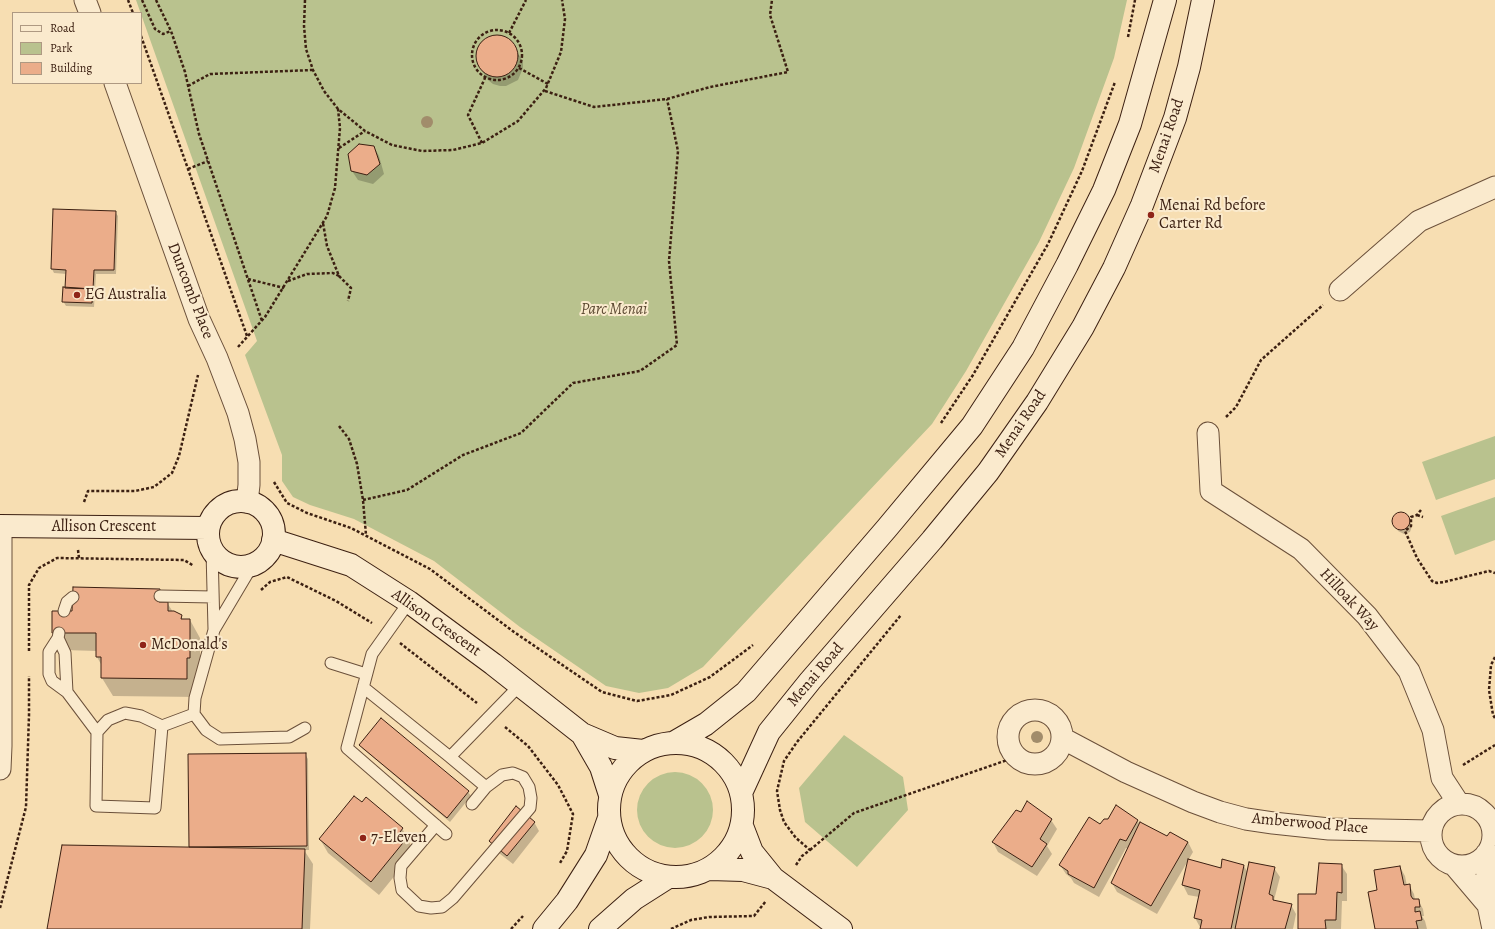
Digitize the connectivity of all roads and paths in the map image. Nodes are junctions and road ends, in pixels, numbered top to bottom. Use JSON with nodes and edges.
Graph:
{"nodes":[{"id":1,"x":85,"y":0,"type":"edge"},
{"id":2,"x":129,"y":0,"type":"edge"},
{"id":3,"x":142,"y":0,"type":"edge"},
{"id":4,"x":156,"y":0,"type":"edge"},
{"id":5,"x":305,"y":0,"type":"edge"},
{"id":6,"x":526,"y":0,"type":"edge"},
{"id":7,"x":562,"y":0,"type":"edge"},
{"id":8,"x":772,"y":0,"type":"edge"},
{"id":9,"x":1135,"y":0,"type":"edge"},
{"id":10,"x":1165,"y":0,"type":"edge"},
{"id":11,"x":1203,"y":0,"type":"edge"},
{"id":12,"x":90,"y":12,"type":"edge"},
{"id":13,"x":133,"y":12,"type":"edge"},
{"id":14,"x":171,"y":31,"type":"junction"},
{"id":15,"x":509,"y":33,"type":"junction"},
{"id":16,"x":1128,"y":38,"type":"dead end"},
{"id":17,"x":142,"y":39,"type":"edge"},
{"id":18,"x":519,"y":68,"type":"junction"},
{"id":19,"x":313,"y":70,"type":"junction"},
{"id":20,"x":1118,"y":75,"type":"dead end"},
{"id":21,"x":485,"y":78,"type":"junction"},
{"id":22,"x":115,"y":84,"type":"edge"},
{"id":23,"x":548,"y":84,"type":"junction"},
{"id":24,"x":188,"y":86,"type":"junction"},
{"id":25,"x":546,"y":88,"type":"junction"},
{"id":26,"x":667,"y":99,"type":"junction"},
{"id":27,"x":338,"y":109,"type":"junction"},
{"id":28,"x":365,"y":132,"type":"junction"},
{"id":29,"x":482,"y":143,"type":"junction"},
{"id":30,"x":339,"y":148,"type":"junction"},
{"id":31,"x":208,"y":161,"type":"junction"},
{"id":32,"x":188,"y":169,"type":"junction"},
{"id":33,"x":1495,"y":186,"type":"edge"},
{"id":34,"x":323,"y":223,"type":"junction"},
{"id":35,"x":339,"y":276,"type":"junction"},
{"id":36,"x":248,"y":279,"type":"junction"},
{"id":37,"x":288,"y":281,"type":"junction"},
{"id":38,"x":284,"y":288,"type":"junction"},
{"id":39,"x":1340,"y":290,"type":"joint"},
{"id":40,"x":348,"y":301,"type":"dead end"},
{"id":41,"x":262,"y":321,"type":"junction"},
{"id":42,"x":247,"y":336,"type":"junction"},
{"id":43,"x":233,"y":352,"type":"dead end"},
{"id":44,"x":198,"y":373,"type":"dead end"},
{"id":45,"x":339,"y":426,"type":"dead end"},
{"id":46,"x":938,"y":427,"type":"dead end"},
{"id":47,"x":1208,"y":433,"type":"joint"},
{"id":48,"x":274,"y":476,"type":"dead end"},
{"id":49,"x":88,"y":490,"type":"dead end"},
{"id":50,"x":363,"y":500,"type":"junction"},
{"id":51,"x":247,"y":502,"type":"junction"},
{"id":52,"x":1421,"y":510,"type":"dead end"},
{"id":53,"x":1417,"y":515,"type":"junction"},
{"id":54,"x":1423,"y":517,"type":"dead end"},
{"id":55,"x":1,"y":526,"type":"edge"},
{"id":56,"x":208,"y":528,"type":"junction"},
{"id":57,"x":366,"y":536,"type":"junction"},
{"id":58,"x":273,"y":540,"type":"junction"},
{"id":59,"x":212,"y":551,"type":"junction"},
{"id":60,"x":252,"y":566,"type":"junction"},
{"id":61,"x":197,"y":568,"type":"dead end"},
{"id":62,"x":1495,"y":574,"type":"edge"},
{"id":63,"x":160,"y":596,"type":"dead end"},
{"id":64,"x":73,"y":597,"type":"dead end"},
{"id":65,"x":213,"y":597,"type":"junction"},
{"id":66,"x":409,"y":602,"type":"junction"},
{"id":67,"x":64,"y":611,"type":"dead end"},
{"id":68,"x":214,"y":630,"type":"junction"},
{"id":69,"x":756,"y":643,"type":"dead end"},
{"id":70,"x":29,"y":654,"type":"dead end"},
{"id":71,"x":1495,"y":657,"type":"edge"},
{"id":72,"x":331,"y":662,"type":"dead end"},
{"id":73,"x":29,"y":669,"type":"dead end"},
{"id":74,"x":366,"y":674,"type":"junction"},
{"id":75,"x":520,"y":685,"type":"junction"},
{"id":76,"x":363,"y":687,"type":"junction"},
{"id":77,"x":67,"y":692,"type":"junction"},
{"id":78,"x":0,"y":710,"type":"edge"},
{"id":79,"x":194,"y":714,"type":"junction"},
{"id":80,"x":1495,"y":718,"type":"edge"},
{"id":81,"x":162,"y":726,"type":"junction"},
{"id":82,"x":305,"y":728,"type":"dead end"},
{"id":83,"x":97,"y":732,"type":"junction"},
{"id":84,"x":582,"y":734,"type":"junction"},
{"id":85,"x":1062,"y":738,"type":"junction"},
{"id":86,"x":675,"y":742,"type":"junction"},
{"id":87,"x":1495,"y":745,"type":"edge"},
{"id":88,"x":643,"y":751,"type":"junction"},
{"id":89,"x":450,"y":757,"type":"junction"},
{"id":90,"x":1016,"y":757,"type":"junction"},
{"id":91,"x":0,"y":769,"type":"edge"},
{"id":92,"x":1442,"y":778,"type":"junction"},
{"id":93,"x":486,"y":787,"type":"junction"},
{"id":94,"x":741,"y":793,"type":"junction"},
{"id":95,"x":610,"y":795,"type":"junction"},
{"id":96,"x":472,"y":804,"type":"dead end"},
{"id":97,"x":1458,"y":804,"type":"junction"},
{"id":98,"x":609,"y":818,"type":"junction"},
{"id":99,"x":1493,"y":823,"type":"edge"},
{"id":100,"x":436,"y":825,"type":"junction"},
{"id":101,"x":742,"y":826,"type":"junction"},
{"id":102,"x":1431,"y":831,"type":"junction"},
{"id":103,"x":446,"y":834,"type":"dead end"},
{"id":104,"x":810,"y":850,"type":"dead end"},
{"id":105,"x":1486,"y":854,"type":"junction"},
{"id":106,"x":1454,"y":865,"type":"junction"},
{"id":107,"x":710,"y":869,"type":"junction"},
{"id":108,"x":667,"y":878,"type":"junction"},
{"id":109,"x":773,"y":878,"type":"junction"},
{"id":110,"x":1488,"y":905,"type":"junction"},
{"id":111,"x":0,"y":908,"type":"edge"},
{"id":112,"x":834,"y":927,"type":"edge"},
{"id":113,"x":544,"y":929,"type":"edge"},
{"id":114,"x":600,"y":929,"type":"edge"},
{"id":115,"x":1493,"y":929,"type":"edge"}],
"edges":[{"from":1,"to":12,"type":"street"},
{"from":2,"to":13,"type":"path"},
{"from":3,"to":14,"type":"path"},
{"from":4,"to":14,"type":"path"},
{"from":5,"to":19,"type":"path"},
{"from":6,"to":15,"type":"path"},
{"from":7,"to":23,"type":"path"},
{"from":8,"to":26,"type":"path"},
{"from":9,"to":16,"type":"path"},
{"from":10,"to":86,"type":"main road"},
{"from":11,"to":94,"type":"main road","name":"Menai Road"},
{"from":14,"to":24,"type":"path"},
{"from":15,"to":18,"type":"path"},
{"from":15,"to":21,"type":"path"},
{"from":17,"to":32,"type":"path"},
{"from":18,"to":21,"type":"path"},
{"from":18,"to":23,"type":"path"},
{"from":19,"to":24,"type":"path"},
{"from":19,"to":27,"type":"path"},
{"from":20,"to":46,"type":"path"},
{"from":21,"to":29,"type":"path"},
{"from":22,"to":51,"type":"street","name":"Duncomb Place"},
{"from":23,"to":25,"type":"path"},
{"from":24,"to":31,"type":"path"},
{"from":25,"to":26,"type":"path"},
{"from":25,"to":29,"type":"path"},
{"from":26,"to":50,"type":"path"},
{"from":27,"to":28,"type":"path"},
{"from":27,"to":30,"type":"path"},
{"from":28,"to":29,"type":"path"},
{"from":28,"to":30,"type":"path"},
{"from":30,"to":34,"type":"path"},
{"from":31,"to":32,"type":"path"},
{"from":31,"to":36,"type":"path"},
{"from":32,"to":42,"type":"path"},
{"from":33,"to":39,"type":"street"},
{"from":34,"to":35,"type":"path"},
{"from":34,"to":37,"type":"path"},
{"from":35,"to":37,"type":"path"},
{"from":35,"to":40,"type":"path"},
{"from":36,"to":38,"type":"path"},
{"from":36,"to":41,"type":"path"},
{"from":37,"to":38,"type":"path"},
{"from":38,"to":41,"type":"path"},
{"from":39,"to":47,"type":"path"},
{"from":41,"to":42,"type":"path"},
{"from":42,"to":43,"type":"path"},
{"from":44,"to":49,"type":"path"},
{"from":45,"to":50,"type":"path"},
{"from":47,"to":92,"type":"street","name":"Hilloak Way"},
{"from":48,"to":57,"type":"path"},
{"from":50,"to":57,"type":"path"},
{"from":51,"to":56,"type":"main road"},
{"from":51,"to":58,"type":"main road"},
{"from":52,"to":53,"type":"path"},
{"from":53,"to":54,"type":"path"},
{"from":53,"to":62,"type":"path"},
{"from":55,"to":56,"type":"main road","name":"Allison Crescent"},
{"from":55,"to":78,"type":"street"},
{"from":56,"to":59,"type":"main road"},
{"from":57,"to":69,"type":"path"},
{"from":58,"to":60,"type":"main road"},
{"from":58,"to":66,"type":"main road","name":"Allison Crescent"},
{"from":59,"to":60,"type":"main road"},
{"from":59,"to":65,"type":"lane"},
{"from":60,"to":68,"type":"lane"},
{"from":61,"to":70,"type":"path"},
{"from":63,"to":65,"type":"lane"},
{"from":64,"to":67,"type":"lane"},
{"from":65,"to":68,"type":"lane"},
{"from":66,"to":74,"type":"lane"},
{"from":66,"to":75,"type":"main road","name":"Allison Crescent"},
{"from":68,"to":79,"type":"lane"},
{"from":71,"to":80,"type":"path"},
{"from":72,"to":74,"type":"lane"},
{"from":73,"to":111,"type":"path"},
{"from":74,"to":76,"type":"lane"},
{"from":75,"to":84,"type":"main road","name":"Allison Crescent"},
{"from":75,"to":89,"type":"lane"},
{"from":76,"to":89,"type":"lane"},
{"from":76,"to":100,"type":"lane"},
{"from":77,"to":77,"type":"lane"},
{"from":77,"to":83,"type":"lane"},
{"from":78,"to":91,"type":"street"},
{"from":79,"to":81,"type":"lane"},
{"from":79,"to":82,"type":"lane"},
{"from":81,"to":83,"type":"lane"},
{"from":81,"to":83,"type":"lane"},
{"from":84,"to":88,"type":"main road","name":"Allison Crescent"},
{"from":84,"to":95,"type":"main road","name":"Allison Crescent"},
{"from":85,"to":90,"type":"street"},
{"from":85,"to":90,"type":"street"},
{"from":85,"to":102,"type":"street","name":"Amberwood Place"},
{"from":86,"to":88,"type":"main road"},
{"from":86,"to":94,"type":"main road"},
{"from":87,"to":92,"type":"path"},
{"from":88,"to":95,"type":"main road"},
{"from":89,"to":93,"type":"lane"},
{"from":90,"to":104,"type":"path"},
{"from":92,"to":97,"type":"street","name":"Hilloak Way"},
{"from":93,"to":96,"type":"lane"},
{"from":93,"to":100,"type":"lane"},
{"from":94,"to":101,"type":"main road"},
{"from":95,"to":98,"type":"main road"},
{"from":97,"to":99,"type":"street"},
{"from":97,"to":102,"type":"street"},
{"from":98,"to":108,"type":"main road"},
{"from":98,"to":113,"type":"main road"},
{"from":99,"to":105,"type":"street"},
{"from":100,"to":103,"type":"lane"},
{"from":101,"to":107,"type":"main road"},
{"from":101,"to":109,"type":"main road"},
{"from":102,"to":106,"type":"street"},
{"from":105,"to":106,"type":"street"},
{"from":105,"to":110,"type":"street"},
{"from":106,"to":110,"type":"street"},
{"from":107,"to":108,"type":"main road"},
{"from":107,"to":109,"type":"main road"},
{"from":108,"to":114,"type":"main road"},
{"from":109,"to":112,"type":"main road"},
{"from":110,"to":115,"type":"street"}]}
